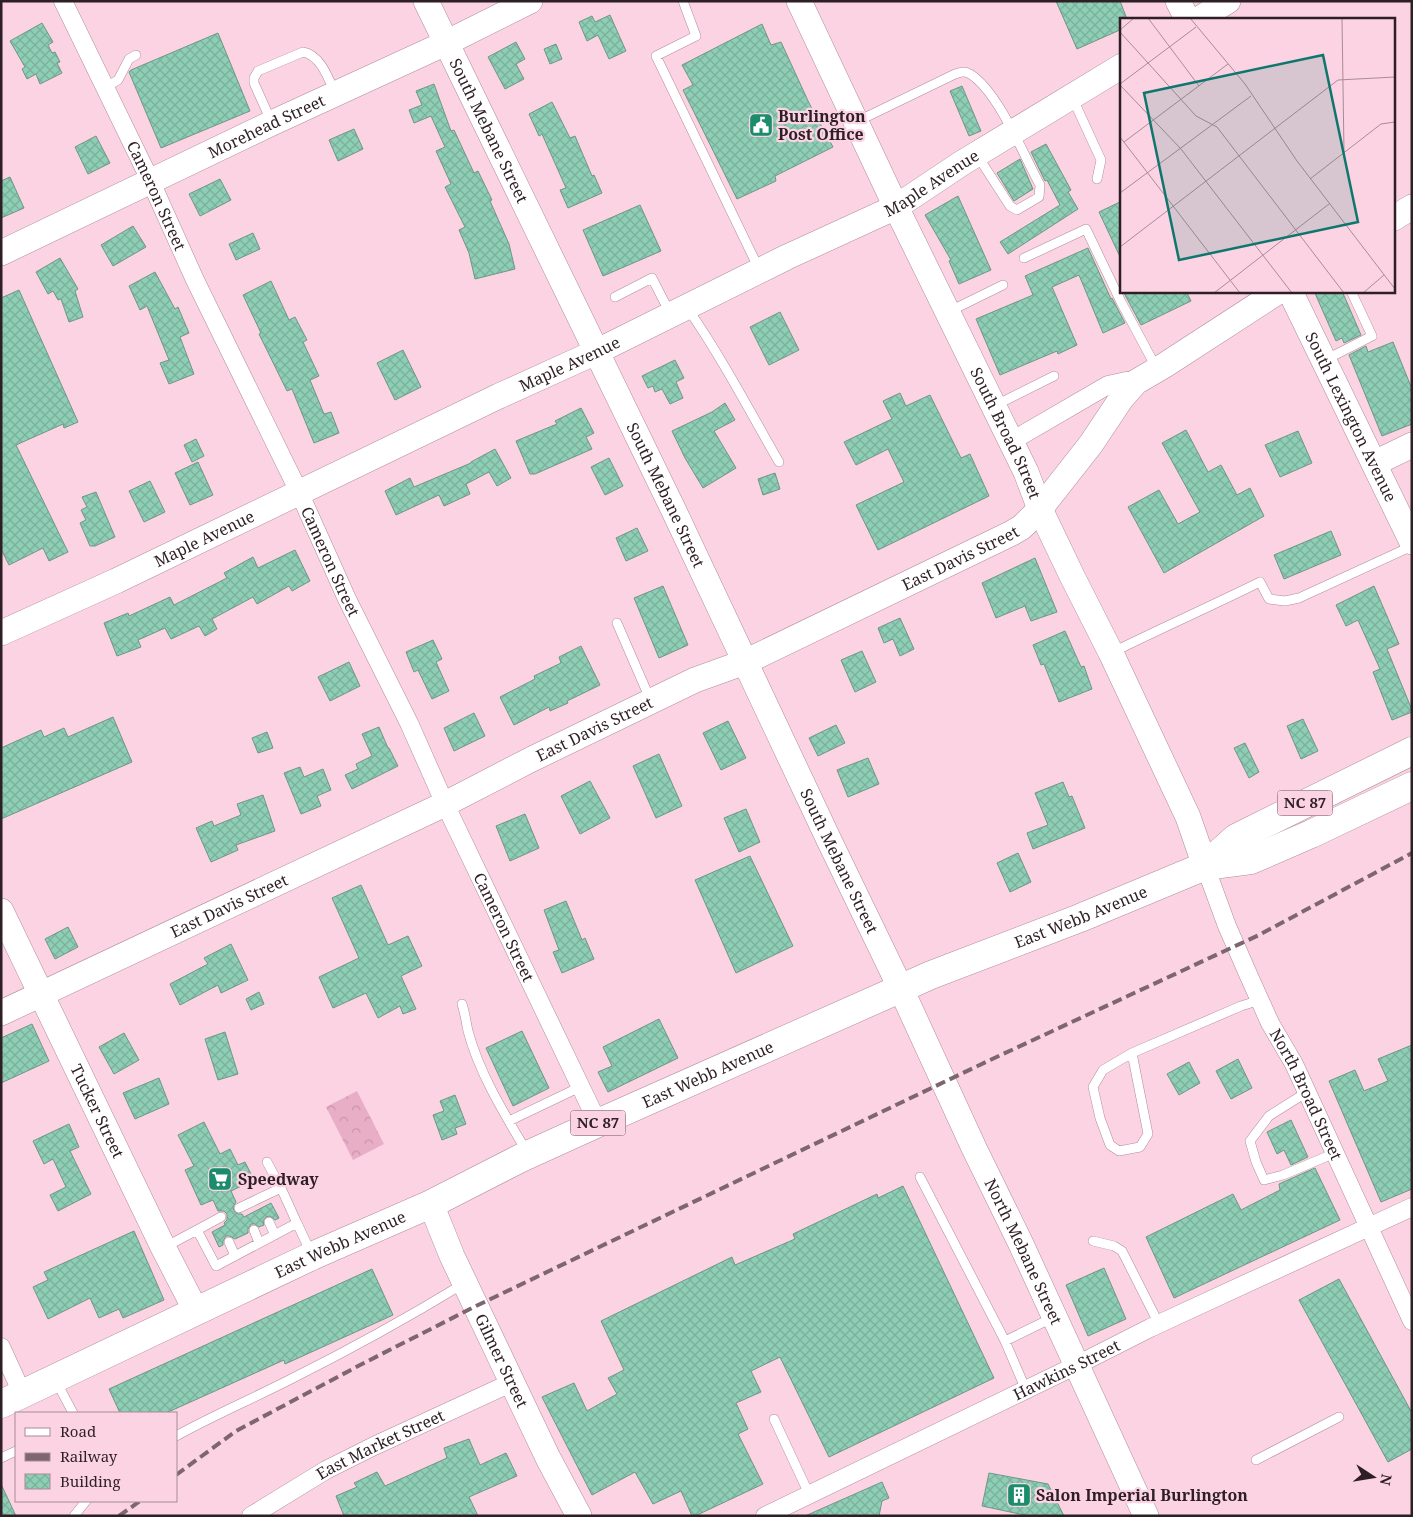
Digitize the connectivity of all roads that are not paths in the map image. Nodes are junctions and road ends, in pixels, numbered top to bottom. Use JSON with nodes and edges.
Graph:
{"nodes":[{"id":1,"x":63,"y":1,"type":"edge"},
{"id":2,"x":426,"y":1,"type":"edge"},
{"id":3,"x":530,"y":1,"type":"edge"},
{"id":4,"x":683,"y":1,"type":"edge"},
{"id":5,"x":799,"y":1,"type":"edge"},
{"id":6,"x":1178,"y":1,"type":"edge"},
{"id":7,"x":1228,"y":1,"type":"edge"},
{"id":8,"x":1186,"y":18,"type":"edge"},
{"id":9,"x":1201,"y":18,"type":"edge"},
{"id":10,"x":446,"y":43,"type":"junction"},
{"id":11,"x":136,"y":55,"type":"dead end"},
{"id":12,"x":1120,"y":67,"type":"edge"},
{"id":13,"x":104,"y":88,"type":"junction"},
{"id":14,"x":336,"y":94,"type":"junction"},
{"id":15,"x":1072,"y":97,"type":"junction"},
{"id":16,"x":856,"y":122,"type":"junction"},
{"id":17,"x":272,"y":123,"type":"junction"},
{"id":18,"x":1012,"y":133,"type":"junction"},
{"id":19,"x":977,"y":154,"type":"junction"},
{"id":20,"x":1097,"y":179,"type":"dead end"},
{"id":21,"x":151,"y":182,"type":"junction"},
{"id":22,"x":1412,"y":207,"type":"edge"},
{"id":23,"x":896,"y":208,"type":"junction"},
{"id":24,"x":1396,"y":217,"type":"edge"},
{"id":25,"x":1,"y":253,"type":"edge"},
{"id":26,"x":1024,"y":258,"type":"dead end"},
{"id":27,"x":759,"y":270,"type":"junction"},
{"id":28,"x":1003,"y":285,"type":"dead end"},
{"id":29,"x":1277,"y":292,"type":"edge"},
{"id":30,"x":1290,"y":292,"type":"edge"},
{"id":31,"x":1351,"y":292,"type":"edge"},
{"id":32,"x":615,"y":297,"type":"dead end"},
{"id":33,"x":678,"y":311,"type":"junction"},
{"id":34,"x":948,"y":312,"type":"junction"},
{"id":35,"x":596,"y":352,"type":"junction"},
{"id":36,"x":1323,"y":361,"type":"junction"},
{"id":37,"x":1054,"y":376,"type":"dead end"},
{"id":38,"x":1146,"y":376,"type":"junction"},
{"id":39,"x":993,"y":407,"type":"junction"},
{"id":40,"x":1010,"y":442,"type":"junction"},
{"id":41,"x":1412,"y":445,"type":"edge"},
{"id":42,"x":779,"y":462,"type":"dead end"},
{"id":43,"x":1375,"y":463,"type":"junction"},
{"id":44,"x":299,"y":492,"type":"junction"},
{"id":45,"x":1040,"y":509,"type":"junction"},
{"id":46,"x":1412,"y":544,"type":"edge"},
{"id":47,"x":617,"y":623,"type":"dead end"},
{"id":48,"x":1,"y":633,"type":"edge"},
{"id":49,"x":1111,"y":653,"type":"junction"},
{"id":50,"x":745,"y":662,"type":"junction"},
{"id":51,"x":651,"y":702,"type":"junction"},
{"id":52,"x":1412,"y":751,"type":"edge"},
{"id":53,"x":1412,"y":786,"type":"edge"},
{"id":54,"x":445,"y":804,"type":"junction"},
{"id":55,"x":1205,"y":866,"type":"junction"},
{"id":56,"x":1,"y":911,"type":"edge"},
{"id":57,"x":901,"y":989,"type":"junction"},
{"id":58,"x":42,"y":995,"type":"junction"},
{"id":59,"x":1260,"y":1000,"type":"junction"},
{"id":60,"x":462,"y":1004,"type":"dead end"},
{"id":61,"x":1,"y":1013,"type":"edge"},
{"id":62,"x":1132,"y":1053,"type":"junction"},
{"id":63,"x":580,"y":1087,"type":"junction"},
{"id":64,"x":1307,"y":1092,"type":"junction"},
{"id":65,"x":509,"y":1121,"type":"junction"},
{"id":66,"x":598,"y":1123,"type":"junction"},
{"id":67,"x":1335,"y":1154,"type":"junction"},
{"id":68,"x":529,"y":1155,"type":"junction"},
{"id":69,"x":267,"y":1162,"type":"dead end"},
{"id":70,"x":920,"y":1177,"type":"dead end"},
{"id":71,"x":280,"y":1188,"type":"junction"},
{"id":72,"x":431,"y":1204,"type":"junction"},
{"id":73,"x":1412,"y":1207,"type":"edge"},
{"id":74,"x":243,"y":1210,"type":"dead end"},
{"id":75,"x":219,"y":1222,"type":"dead end"},
{"id":76,"x":269,"y":1222,"type":"dead end"},
{"id":77,"x":297,"y":1224,"type":"junction"},
{"id":78,"x":1368,"y":1226,"type":"junction"},
{"id":79,"x":197,"y":1230,"type":"junction"},
{"id":80,"x":254,"y":1230,"type":"dead end"},
{"id":81,"x":275,"y":1235,"type":"junction"},
{"id":82,"x":1093,"y":1241,"type":"dead end"},
{"id":83,"x":228,"y":1242,"type":"dead end"},
{"id":84,"x":260,"y":1243,"type":"junction"},
{"id":85,"x":163,"y":1247,"type":"junction"},
{"id":86,"x":235,"y":1256,"type":"junction"},
{"id":87,"x":312,"y":1256,"type":"junction"},
{"id":88,"x":465,"y":1283,"type":"junction"},
{"id":89,"x":196,"y":1311,"type":"junction"},
{"id":90,"x":1055,"y":1317,"type":"junction"},
{"id":91,"x":1412,"y":1320,"type":"edge"},
{"id":92,"x":1159,"y":1324,"type":"junction"},
{"id":93,"x":1005,"y":1341,"type":"junction"},
{"id":94,"x":1,"y":1347,"type":"edge"},
{"id":95,"x":1077,"y":1365,"type":"junction"},
{"id":96,"x":54,"y":1379,"type":"junction"},
{"id":97,"x":513,"y":1382,"type":"junction"},
{"id":98,"x":1026,"y":1390,"type":"junction"},
{"id":99,"x":12,"y":1399,"type":"edge"},
{"id":100,"x":71,"y":1412,"type":"edge"},
{"id":101,"x":1339,"y":1417,"type":"dead end"},
{"id":102,"x":774,"y":1419,"type":"dead end"},
{"id":103,"x":178,"y":1435,"type":"edge"},
{"id":104,"x":15,"y":1451,"type":"edge"},
{"id":105,"x":1,"y":1458,"type":"edge"},
{"id":106,"x":1256,"y":1460,"type":"dead end"},
{"id":107,"x":809,"y":1494,"type":"junction"},
{"id":108,"x":85,"y":1502,"type":"edge"},
{"id":109,"x":256,"y":1514,"type":"edge"},
{"id":110,"x":74,"y":1516,"type":"edge"},
{"id":111,"x":579,"y":1516,"type":"edge"},
{"id":112,"x":765,"y":1516,"type":"edge"},
{"id":113,"x":1146,"y":1516,"type":"edge"}],
"edges":[{"from":1,"to":13,"type":"street","name":"Cameron Street"},
{"from":2,"to":10,"type":"street","name":"South Mebane Street"},
{"from":3,"to":10,"type":"street","name":"Morehead Street"},
{"from":4,"to":27,"type":"lane"},
{"from":5,"to":16,"type":"street","name":"South Broad Street"},
{"from":6,"to":8,"type":"street"},
{"from":7,"to":9,"type":"street"},
{"from":10,"to":14,"type":"street","name":"Morehead Street"},
{"from":10,"to":35,"type":"street","name":"South Mebane Street"},
{"from":11,"to":13,"type":"lane"},
{"from":12,"to":15,"type":"street","name":"Maple Avenue"},
{"from":13,"to":21,"type":"street","name":"Cameron Street"},
{"from":14,"to":17,"type":"street","name":"Morehead Street"},
{"from":14,"to":17,"type":"lane"},
{"from":15,"to":18,"type":"street","name":"Maple Avenue"},
{"from":15,"to":20,"type":"lane"},
{"from":16,"to":18,"type":"lane"},
{"from":16,"to":23,"type":"street","name":"South Broad Street"},
{"from":17,"to":21,"type":"street","name":"Morehead Street"},
{"from":18,"to":19,"type":"street","name":"Maple Avenue"},
{"from":18,"to":19,"type":"lane"},
{"from":19,"to":23,"type":"street","name":"Maple Avenue"},
{"from":21,"to":25,"type":"street","name":"Morehead Street"},
{"from":21,"to":44,"type":"street","name":"Cameron Street"},
{"from":22,"to":24,"type":"street"},
{"from":23,"to":27,"type":"street","name":"Maple Avenue"},
{"from":23,"to":34,"type":"street","name":"South Broad Street"},
{"from":26,"to":38,"type":"lane"},
{"from":27,"to":33,"type":"street","name":"Maple Avenue"},
{"from":28,"to":34,"type":"lane"},
{"from":29,"to":38,"type":"street","name":"East Davis Street"},
{"from":30,"to":36,"type":"street","name":"South Lexington Avenue"},
{"from":31,"to":36,"type":"lane"},
{"from":32,"to":33,"type":"lane"},
{"from":33,"to":35,"type":"street","name":"Maple Avenue"},
{"from":33,"to":42,"type":"lane"},
{"from":34,"to":39,"type":"street","name":"South Broad Street"},
{"from":35,"to":44,"type":"street","name":"Maple Avenue"},
{"from":35,"to":50,"type":"street","name":"South Mebane Street"},
{"from":36,"to":43,"type":"street","name":"South Lexington Avenue"},
{"from":37,"to":39,"type":"lane"},
{"from":38,"to":40,"type":"street","name":"East Davis Street"},
{"from":38,"to":45,"type":"street","name":"East Davis Street"},
{"from":39,"to":40,"type":"street","name":"South Broad Street"},
{"from":40,"to":45,"type":"street","name":"South Broad Street"},
{"from":41,"to":43,"type":"street"},
{"from":43,"to":46,"type":"street","name":"South Lexington Avenue"},
{"from":44,"to":48,"type":"street","name":"Maple Avenue"},
{"from":44,"to":54,"type":"street","name":"Cameron Street"},
{"from":45,"to":49,"type":"street","name":"South Broad Street"},
{"from":45,"to":50,"type":"street","name":"East Davis Street"},
{"from":46,"to":49,"type":"lane"},
{"from":47,"to":51,"type":"lane"},
{"from":49,"to":55,"type":"street","name":"South Broad Street"},
{"from":50,"to":51,"type":"street","name":"East Davis Street"},
{"from":50,"to":57,"type":"street","name":"South Mebane Street"},
{"from":51,"to":54,"type":"street","name":"East Davis Street"},
{"from":52,"to":55,"type":"highway","name":"East Webb Avenue","number":"NC 87"},
{"from":53,"to":55,"type":"highway","name":"East Webb Avenue","number":"NC 87"},
{"from":54,"to":58,"type":"street","name":"East Davis Street"},
{"from":54,"to":63,"type":"street","name":"Cameron Street"},
{"from":55,"to":57,"type":"highway","name":"East Webb Avenue","number":"NC 87"},
{"from":55,"to":59,"type":"street","name":"North Broad Street"},
{"from":56,"to":58,"type":"street","name":"Tucker Street"},
{"from":57,"to":66,"type":"highway","name":"East Webb Avenue","number":"NC 87"},
{"from":57,"to":90,"type":"street","name":"North Mebane Street"},
{"from":58,"to":61,"type":"street","name":"East Davis Street"},
{"from":58,"to":85,"type":"street","name":"Tucker Street"},
{"from":59,"to":62,"type":"lane"},
{"from":59,"to":64,"type":"street","name":"North Broad Street"},
{"from":60,"to":65,"type":"lane"},
{"from":62,"to":62,"type":"lane"},
{"from":63,"to":65,"type":"lane"},
{"from":63,"to":66,"type":"street","name":"Cameron Street"},
{"from":64,"to":67,"type":"street","name":"North Broad Street"},
{"from":64,"to":67,"type":"lane"},
{"from":65,"to":68,"type":"lane"},
{"from":66,"to":68,"type":"highway","name":"East Webb Avenue","number":"NC 87"},
{"from":67,"to":78,"type":"street","name":"North Broad Street"},
{"from":68,"to":72,"type":"highway","name":"East Webb Avenue","number":"NC 87"},
{"from":69,"to":71,"type":"lane"},
{"from":70,"to":93,"type":"lane"},
{"from":71,"to":74,"type":"lane"},
{"from":71,"to":77,"type":"lane"},
{"from":72,"to":87,"type":"highway","name":"East Webb Avenue","number":"NC 87"},
{"from":72,"to":88,"type":"street","name":"Gilmer Street"},
{"from":73,"to":78,"type":"street","name":"Hawkins Street"},
{"from":75,"to":79,"type":"lane"},
{"from":76,"to":81,"type":"lane"},
{"from":77,"to":81,"type":"lane"},
{"from":77,"to":87,"type":"lane"},
{"from":78,"to":91,"type":"street","name":"North Broad Street"},
{"from":78,"to":92,"type":"street","name":"Hawkins Street"},
{"from":79,"to":85,"type":"lane"},
{"from":79,"to":86,"type":"lane"},
{"from":80,"to":84,"type":"lane"},
{"from":81,"to":84,"type":"lane"},
{"from":82,"to":92,"type":"lane"},
{"from":83,"to":86,"type":"lane"},
{"from":84,"to":86,"type":"lane"},
{"from":85,"to":89,"type":"street","name":"Tucker Street"},
{"from":87,"to":89,"type":"highway","name":"East Webb Avenue","number":"NC 87"},
{"from":88,"to":97,"type":"street","name":"Gilmer Street"},
{"from":88,"to":103,"type":"lane"},
{"from":89,"to":96,"type":"highway","name":"East Webb Avenue","number":"NC 87"},
{"from":90,"to":93,"type":"lane"},
{"from":90,"to":95,"type":"street","name":"North Mebane Street"},
{"from":92,"to":95,"type":"street","name":"Hawkins Street"},
{"from":93,"to":98,"type":"lane"},
{"from":94,"to":99,"type":"street"},
{"from":95,"to":98,"type":"street","name":"Hawkins Street"},
{"from":95,"to":113,"type":"street","name":"North Mebane Street"},
{"from":96,"to":99,"type":"highway","name":"East Webb Avenue","number":"NC 87"},
{"from":96,"to":100,"type":"lane"},
{"from":97,"to":109,"type":"street","name":"East Market Street"},
{"from":97,"to":111,"type":"street","name":"Gilmer Street"},
{"from":98,"to":107,"type":"street","name":"Hawkins Street"},
{"from":101,"to":106,"type":"lane"},
{"from":102,"to":107,"type":"lane"},
{"from":104,"to":105,"type":"lane"},
{"from":107,"to":112,"type":"street","name":"Hawkins Street"},
{"from":108,"to":110,"type":"lane"}]}
